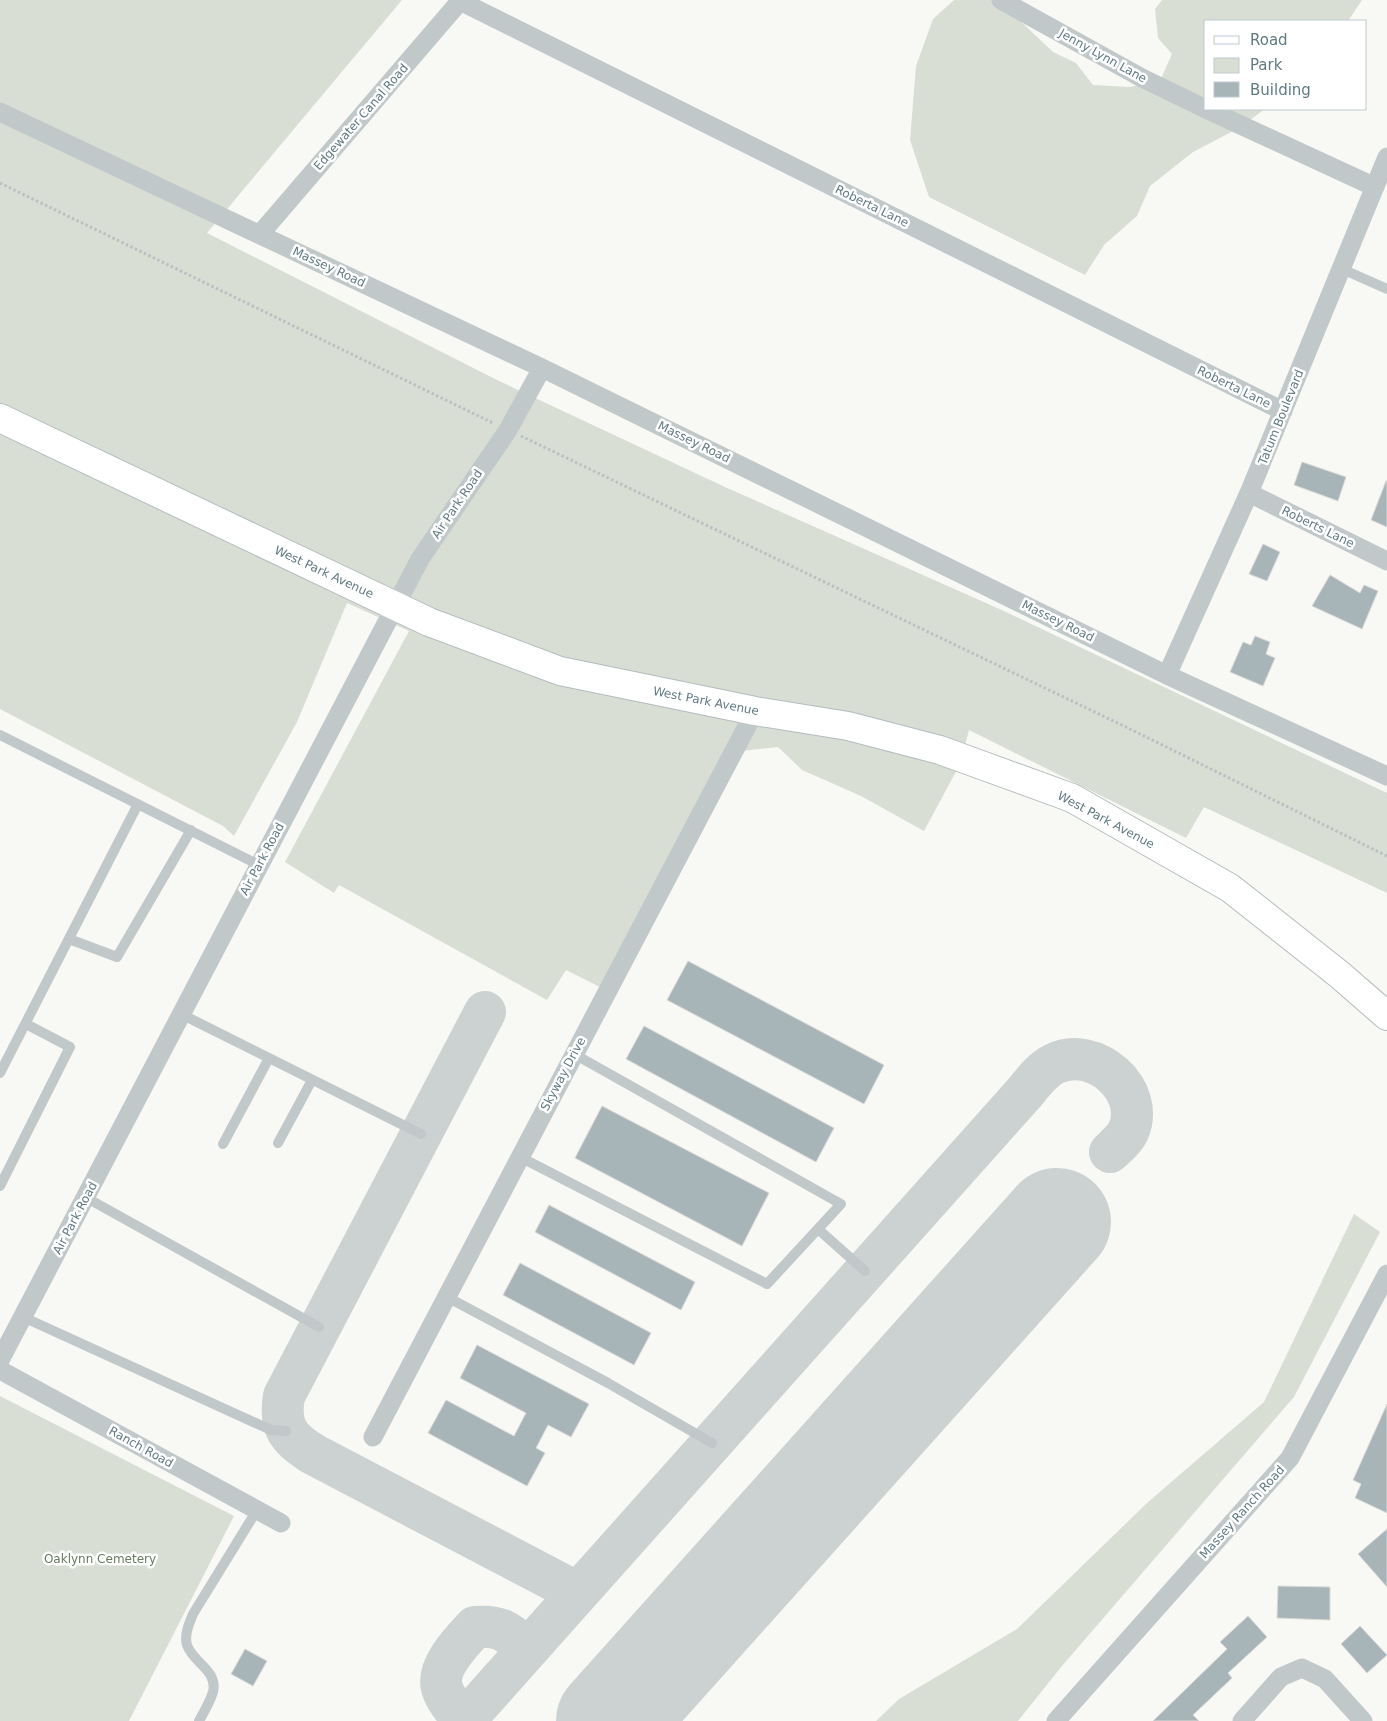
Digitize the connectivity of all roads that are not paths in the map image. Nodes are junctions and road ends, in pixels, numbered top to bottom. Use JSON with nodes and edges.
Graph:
{"nodes":[{"id":1,"x":1001,"y":0,"type":"edge"},
{"id":2,"x":461,"y":1,"type":"edge"},
{"id":3,"x":1204,"y":108,"type":"edge"},
{"id":4,"x":1208,"y":110,"type":"edge"},
{"id":5,"x":0,"y":112,"type":"edge"},
{"id":6,"x":1387,"y":157,"type":"edge"},
{"id":7,"x":1375,"y":187,"type":"junction"},
{"id":8,"x":260,"y":234,"type":"junction"},
{"id":9,"x":1342,"y":268,"type":"junction"},
{"id":10,"x":1387,"y":289,"type":"edge"},
{"id":11,"x":542,"y":368,"type":"junction"},
{"id":12,"x":1283,"y":411,"type":"junction"},
{"id":13,"x":0,"y":418,"type":"edge"},
{"id":14,"x":1250,"y":492,"type":"junction"},
{"id":15,"x":1387,"y":561,"type":"edge"},
{"id":16,"x":395,"y":605,"type":"junction"},
{"id":17,"x":1167,"y":675,"type":"junction"},
{"id":18,"x":755,"y":711,"type":"junction"},
{"id":19,"x":0,"y":735,"type":"edge"},
{"id":20,"x":1387,"y":776,"type":"edge"},
{"id":21,"x":138,"y":804,"type":"junction"},
{"id":22,"x":191,"y":830,"type":"junction"},
{"id":23,"x":259,"y":865,"type":"junction"},
{"id":24,"x":69,"y":939,"type":"junction"},
{"id":25,"x":181,"y":1014,"type":"junction"},
{"id":26,"x":1387,"y":1016,"type":"edge"},
{"id":27,"x":26,"y":1024,"type":"junction"},
{"id":28,"x":574,"y":1054,"type":"junction"},
{"id":29,"x":269,"y":1058,"type":"junction"},
{"id":30,"x":0,"y":1073,"type":"edge"},
{"id":31,"x":312,"y":1080,"type":"junction"},
{"id":32,"x":421,"y":1134,"type":"dead end"},
{"id":33,"x":278,"y":1143,"type":"dead end"},
{"id":34,"x":223,"y":1144,"type":"dead end"},
{"id":35,"x":520,"y":1157,"type":"junction"},
{"id":36,"x":0,"y":1186,"type":"edge"},
{"id":37,"x":86,"y":1197,"type":"junction"},
{"id":38,"x":818,"y":1229,"type":"junction"},
{"id":39,"x":866,"y":1271,"type":"dead end"},
{"id":40,"x":1387,"y":1274,"type":"edge"},
{"id":41,"x":447,"y":1297,"type":"junction"},
{"id":42,"x":23,"y":1317,"type":"junction"},
{"id":43,"x":319,"y":1327,"type":"dead end"},
{"id":44,"x":0,"y":1360,"type":"edge"},
{"id":45,"x":0,"y":1370,"type":"edge"},
{"id":46,"x":286,"y":1431,"type":"dead end"},
{"id":47,"x":373,"y":1437,"type":"dead end"},
{"id":48,"x":712,"y":1443,"type":"dead end"},
{"id":49,"x":257,"y":1510,"type":"junction"},
{"id":50,"x":281,"y":1523,"type":"dead end"},
{"id":51,"x":199,"y":1721,"type":"edge"},
{"id":52,"x":1056,"y":1721,"type":"edge"},
{"id":53,"x":1242,"y":1721,"type":"edge"},
{"id":54,"x":1363,"y":1721,"type":"edge"}],
"edges":[{"from":1,"to":3,"type":"street","name":"Jenny Lynn Lane"},
{"from":2,"to":8,"type":"street","name":"Edgewater Canal Road"},
{"from":2,"to":12,"type":"street","name":"Roberta Lane"},
{"from":4,"to":7,"type":"street","name":"Jenny Lynn Lane"},
{"from":5,"to":8,"type":"street","name":"Massey Road"},
{"from":6,"to":7,"type":"street","name":"Tatum Boulevard"},
{"from":7,"to":9,"type":"street","name":"Tatum Boulevard"},
{"from":8,"to":11,"type":"street","name":"Massey Road"},
{"from":9,"to":10,"type":"lane"},
{"from":9,"to":12,"type":"street","name":"Tatum Boulevard"},
{"from":11,"to":16,"type":"street","name":"Air Park Road"},
{"from":11,"to":17,"type":"street","name":"Massey Road"},
{"from":12,"to":14,"type":"street","name":"Tatum Boulevard"},
{"from":13,"to":16,"type":"street","name":"West Park Avenue"},
{"from":14,"to":15,"type":"street","name":"Roberts Lane"},
{"from":14,"to":17,"type":"street","name":"Tatum Boulevard"},
{"from":16,"to":18,"type":"street","name":"West Park Avenue"},
{"from":16,"to":23,"type":"street","name":"Air Park Road"},
{"from":17,"to":20,"type":"street","name":"Massey Road"},
{"from":18,"to":26,"type":"street","name":"West Park Avenue"},
{"from":18,"to":28,"type":"street","name":"Skyway Drive"},
{"from":19,"to":21,"type":"lane"},
{"from":21,"to":22,"type":"lane"},
{"from":21,"to":24,"type":"lane"},
{"from":22,"to":23,"type":"lane"},
{"from":22,"to":24,"type":"lane"},
{"from":23,"to":25,"type":"street","name":"Air Park Road"},
{"from":24,"to":27,"type":"lane"},
{"from":25,"to":29,"type":"lane"},
{"from":25,"to":37,"type":"street","name":"Air Park Road"},
{"from":27,"to":30,"type":"lane"},
{"from":27,"to":36,"type":"lane"},
{"from":28,"to":35,"type":"street","name":"Skyway Drive"},
{"from":28,"to":38,"type":"lane"},
{"from":29,"to":31,"type":"lane"},
{"from":29,"to":34,"type":"lane"},
{"from":31,"to":32,"type":"lane"},
{"from":31,"to":33,"type":"lane"},
{"from":35,"to":38,"type":"lane"},
{"from":35,"to":41,"type":"street","name":"Skyway Drive"},
{"from":37,"to":42,"type":"street","name":"Air Park Road"},
{"from":37,"to":43,"type":"lane"},
{"from":38,"to":39,"type":"lane"},
{"from":40,"to":52,"type":"street","name":"Massey Ranch Road"},
{"from":41,"to":47,"type":"street","name":"Skyway Drive"},
{"from":41,"to":48,"type":"lane"},
{"from":42,"to":44,"type":"street","name":"Air Park Road"},
{"from":42,"to":46,"type":"lane"},
{"from":45,"to":49,"type":"street","name":"Ranch Road"},
{"from":49,"to":50,"type":"street","name":"Ranch Road"},
{"from":49,"to":51,"type":"lane"},
{"from":53,"to":54,"type":"street"}]}
